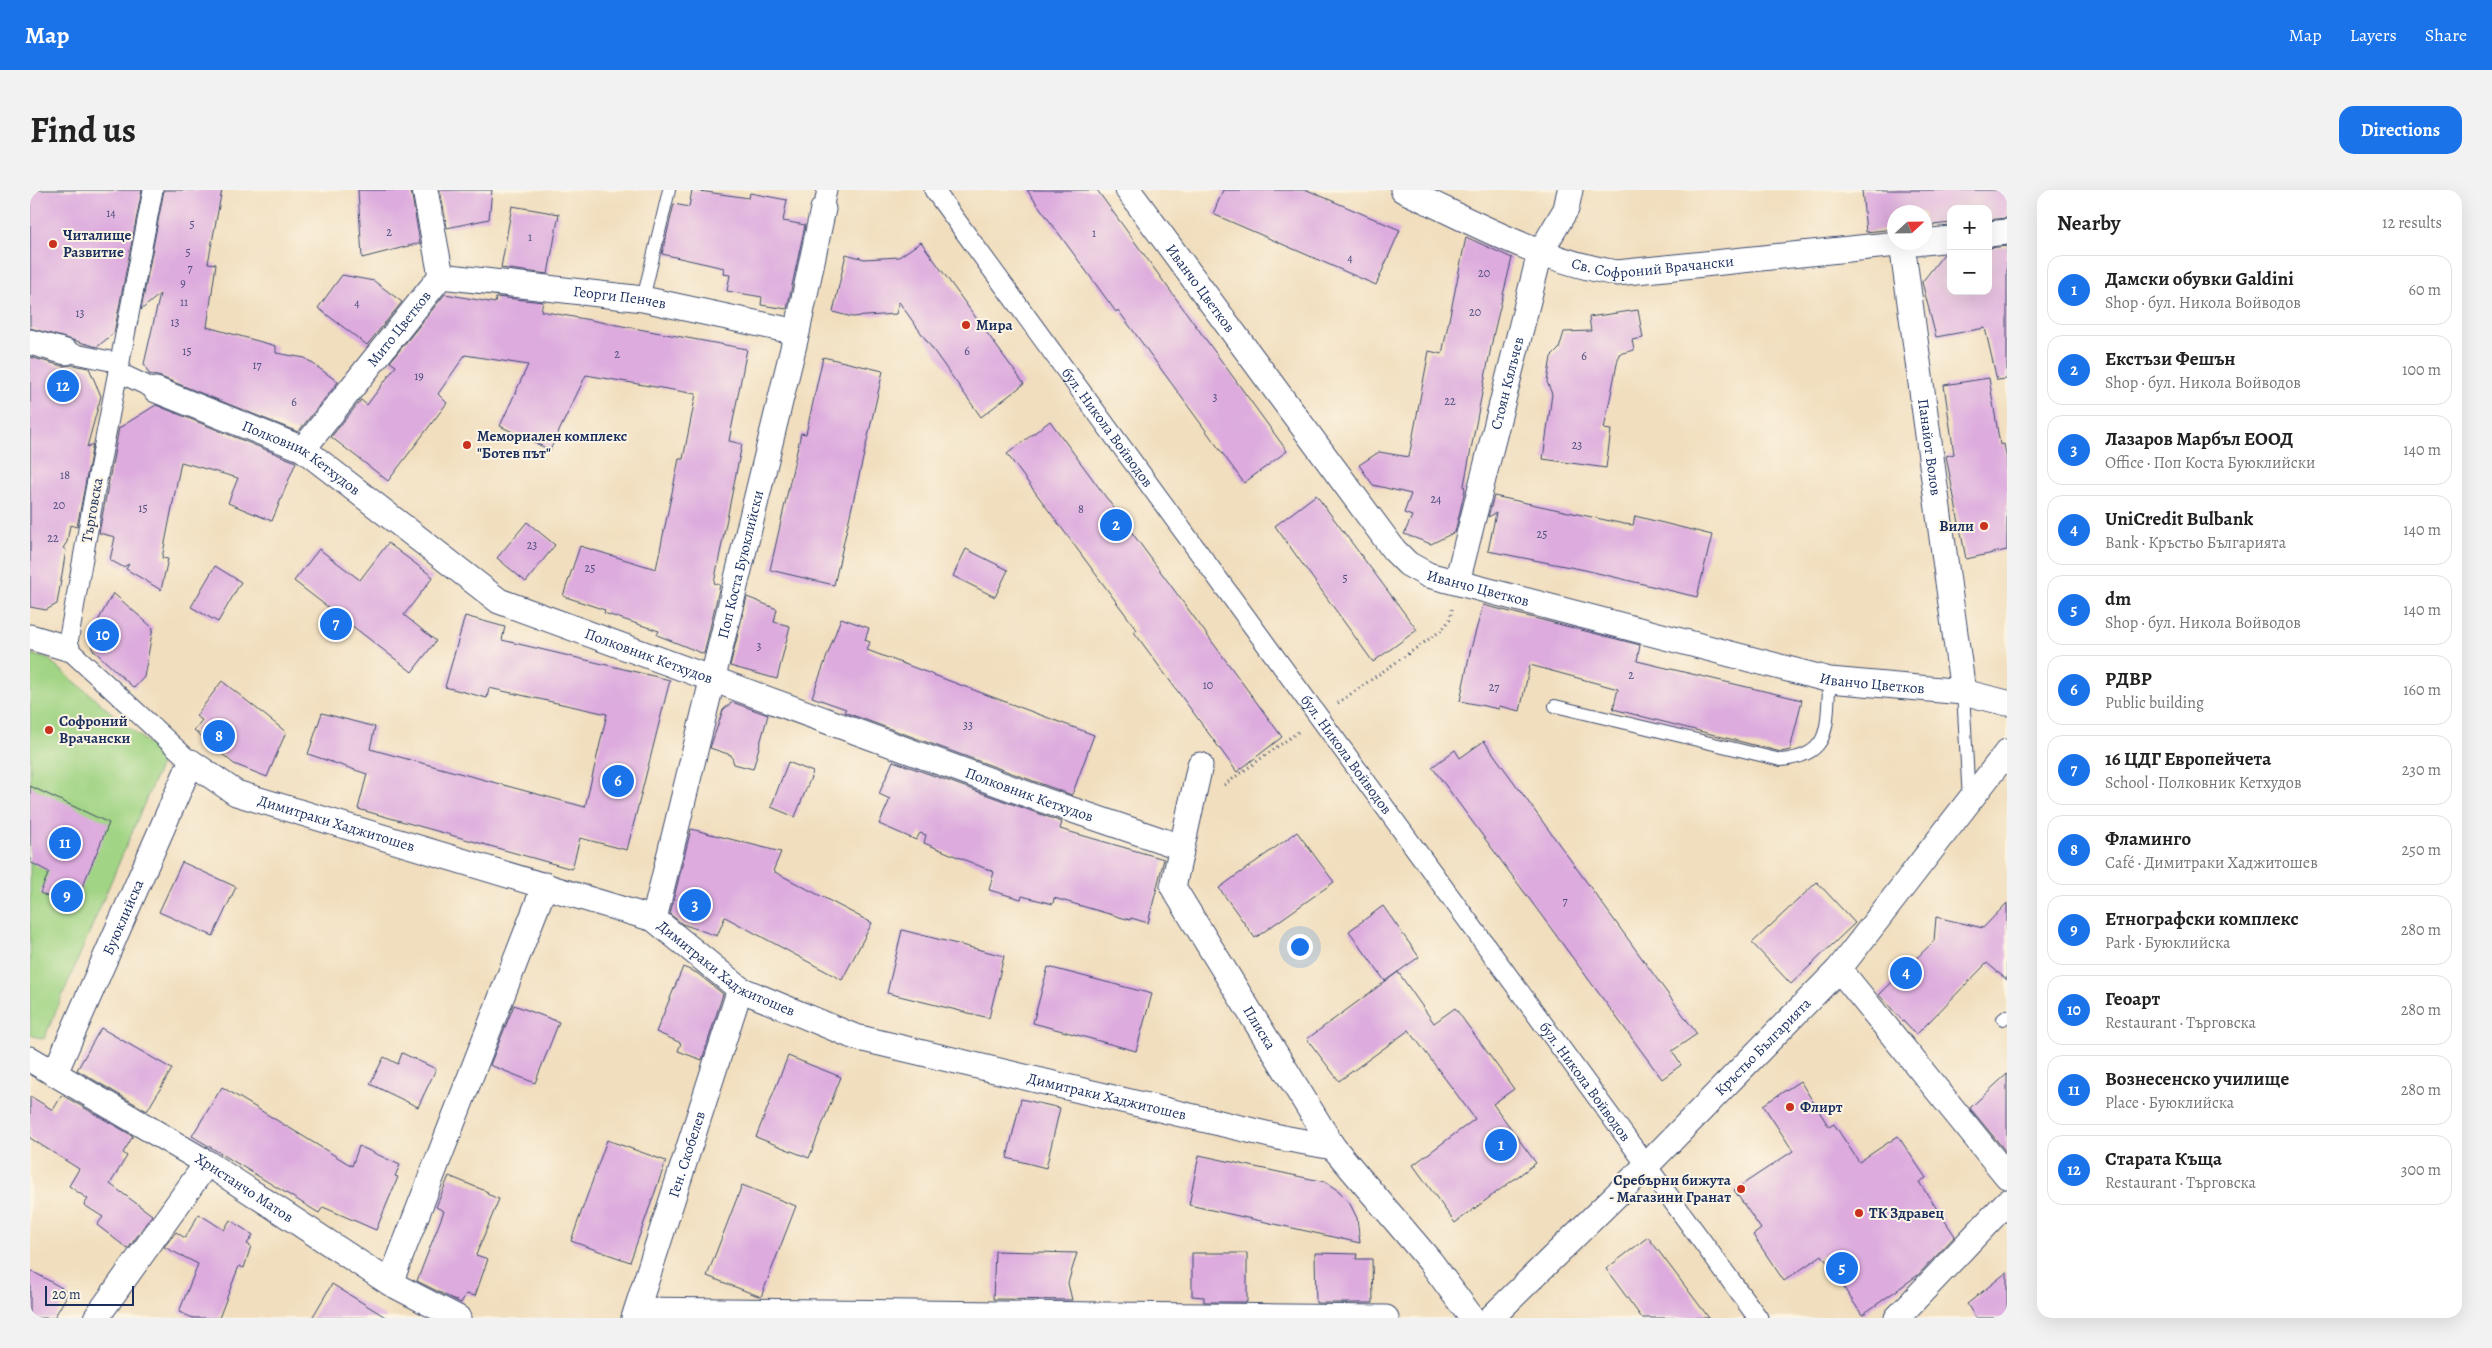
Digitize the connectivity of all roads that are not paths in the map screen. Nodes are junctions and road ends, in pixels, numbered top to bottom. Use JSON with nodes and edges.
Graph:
{"nodes":[{"id":1,"x":153,"y":190,"type":"edge"},
{"id":2,"x":425,"y":190,"type":"edge"},
{"id":3,"x":669,"y":190,"type":"edge"},
{"id":4,"x":934,"y":190,"type":"edge"},
{"id":5,"x":1128,"y":190,"type":"edge"},
{"id":6,"x":1404,"y":190,"type":"edge"},
{"id":7,"x":1570,"y":190,"type":"edge"},
{"id":8,"x":825,"y":200,"type":"edge"},
{"id":9,"x":2007,"y":232,"type":"edge"},
{"id":10,"x":1992,"y":234,"type":"edge"},
{"id":11,"x":1947,"y":239,"type":"edge"},
{"id":12,"x":1932,"y":241,"type":"edge"},
{"id":13,"x":1887,"y":246,"type":"edge"},
{"id":14,"x":1915,"y":250,"type":"edge"},
{"id":15,"x":1540,"y":253,"type":"junction"},
{"id":16,"x":441,"y":276,"type":"junction"},
{"id":17,"x":643,"y":299,"type":"junction"},
{"id":18,"x":797,"y":332,"type":"junction"},
{"id":19,"x":30,"y":342,"type":"edge"},
{"id":20,"x":66,"y":352,"type":"joint"},
{"id":21,"x":119,"y":367,"type":"junction"},
{"id":22,"x":156,"y":390,"type":"joint"},
{"id":23,"x":303,"y":449,"type":"junction"},
{"id":24,"x":1457,"y":582,"type":"junction"},
{"id":25,"x":30,"y":637,"type":"edge"},
{"id":26,"x":67,"y":648,"type":"junction"},
{"id":27,"x":714,"y":678,"type":"junction"},
{"id":28,"x":1830,"y":680,"type":"junction"},
{"id":29,"x":1963,"y":692,"type":"junction"},
{"id":30,"x":2007,"y":703,"type":"edge"},
{"id":31,"x":1556,"y":706,"type":"dead end"},
{"id":32,"x":2007,"y":752,"type":"edge"},
{"id":33,"x":191,"y":762,"type":"junction"},
{"id":34,"x":1200,"y":765,"type":"dead end"},
{"id":35,"x":1969,"y":800,"type":"junction"},
{"id":36,"x":1182,"y":846,"type":"junction"},
{"id":37,"x":545,"y":885,"type":"junction"},
{"id":38,"x":654,"y":919,"type":"junction"},
{"id":39,"x":1839,"y":969,"type":"junction"},
{"id":40,"x":740,"y":989,"type":"junction"},
{"id":41,"x":30,"y":1059,"type":"edge"},
{"id":42,"x":55,"y":1073,"type":"junction"},
{"id":43,"x":1333,"y":1147,"type":"junction"},
{"id":44,"x":207,"y":1163,"type":"junction"},
{"id":45,"x":1648,"y":1164,"type":"junction"},
{"id":46,"x":2007,"y":1176,"type":"edge"},
{"id":47,"x":2007,"y":1202,"type":"edge"},
{"id":48,"x":390,"y":1283,"type":"junction"},
{"id":49,"x":635,"y":1314,"type":"edge"},
{"id":50,"x":96,"y":1318,"type":"edge"},
{"id":51,"x":458,"y":1318,"type":"edge"},
{"id":52,"x":1386,"y":1318,"type":"edge"},
{"id":53,"x":1472,"y":1318,"type":"edge"},
{"id":54,"x":1491,"y":1318,"type":"edge"},
{"id":55,"x":1758,"y":1318,"type":"edge"},
{"id":56,"x":1897,"y":1318,"type":"edge"}],
"edges":[{"from":1,"to":21,"type":"street","name":"Търговска"},
{"from":2,"to":16,"type":"street","name":"Мито Цветков"},
{"from":3,"to":17,"type":"lane"},
{"from":4,"to":45,"type":"street","name":"бул. Никола Войводов"},
{"from":5,"to":24,"type":"street","name":"Иванчо Цветков"},
{"from":6,"to":15,"type":"street","name":"Св. Софроний Врачански"},
{"from":7,"to":15,"type":"street","name":"Стоян Кялъчев"},
{"from":8,"to":18,"type":"street","name":"Поп Коста Буюклийски"},
{"from":9,"to":10,"type":"street"},
{"from":11,"to":12,"type":"street","name":"Св. Софроний Врачански"},
{"from":13,"to":15,"type":"street","name":"Св. Софроний Врачански"},
{"from":14,"to":29,"type":"street","name":"Панайот Волов"},
{"from":15,"to":24,"type":"street","name":"Стоян Кялъчев"},
{"from":16,"to":17,"type":"street","name":"Георги Пенчев"},
{"from":16,"to":23,"type":"street","name":"Мито Цветков"},
{"from":17,"to":18,"type":"street","name":"Георги Пенчев"},
{"from":18,"to":27,"type":"street","name":"Поп Коста Буюклийски"},
{"from":19,"to":20,"type":"street"},
{"from":20,"to":21,"type":"street"},
{"from":21,"to":22,"type":"street"},
{"from":21,"to":26,"type":"street","name":"Търговска"},
{"from":22,"to":23,"type":"street","name":"Полковник Кетхудов"},
{"from":23,"to":27,"type":"street","name":"Полковник Кетхудов"},
{"from":24,"to":28,"type":"street","name":"Иванчо Цветков"},
{"from":25,"to":26,"type":"street","name":"Димитраки Хаджитошев"},
{"from":26,"to":33,"type":"street","name":"Димитраки Хаджитошев"},
{"from":27,"to":36,"type":"street","name":"Полковник Кетхудов"},
{"from":27,"to":38,"type":"street","name":"Поп Коста Буюклийски"},
{"from":28,"to":29,"type":"street","name":"Иванчо Цветков"},
{"from":28,"to":31,"type":"lane"},
{"from":29,"to":30,"type":"street","name":"Иванчо Цветков"},
{"from":29,"to":35,"type":"lane","name":"Панайот Волов"},
{"from":32,"to":35,"type":"street","name":"Кръстьо Българията"},
{"from":33,"to":37,"type":"street","name":"Димитраки Хаджитошев"},
{"from":33,"to":42,"type":"street","name":"Буюклийска"},
{"from":34,"to":36,"type":"street","name":"Плиска"},
{"from":35,"to":39,"type":"street","name":"Кръстьо Българията"},
{"from":36,"to":43,"type":"street","name":"Плиска"},
{"from":37,"to":38,"type":"street","name":"Димитраки Хаджитошев"},
{"from":37,"to":48,"type":"street"},
{"from":38,"to":40,"type":"street","name":"Димитраки Хаджитошев"},
{"from":39,"to":45,"type":"street","name":"Кръстьо Българията"},
{"from":39,"to":46,"type":"street"},
{"from":40,"to":43,"type":"street","name":"Димитраки Хаджитошев"},
{"from":40,"to":49,"type":"street","name":"Ген. Скобелев"},
{"from":41,"to":42,"type":"street","name":"Христанчо Матов"},
{"from":42,"to":44,"type":"street","name":"Христанчо Матов"},
{"from":43,"to":53,"type":"street","name":"Плиска"},
{"from":44,"to":48,"type":"street","name":"Христанчо Матов"},
{"from":44,"to":50,"type":"street"},
{"from":45,"to":54,"type":"street","name":"Кръстьо Българията"},
{"from":45,"to":55,"type":"street","name":"бул. Никола Войводов"},
{"from":47,"to":56,"type":"street"},
{"from":48,"to":51,"type":"street","name":"Христанчо Матов"},
{"from":49,"to":52,"type":"street"}]}
